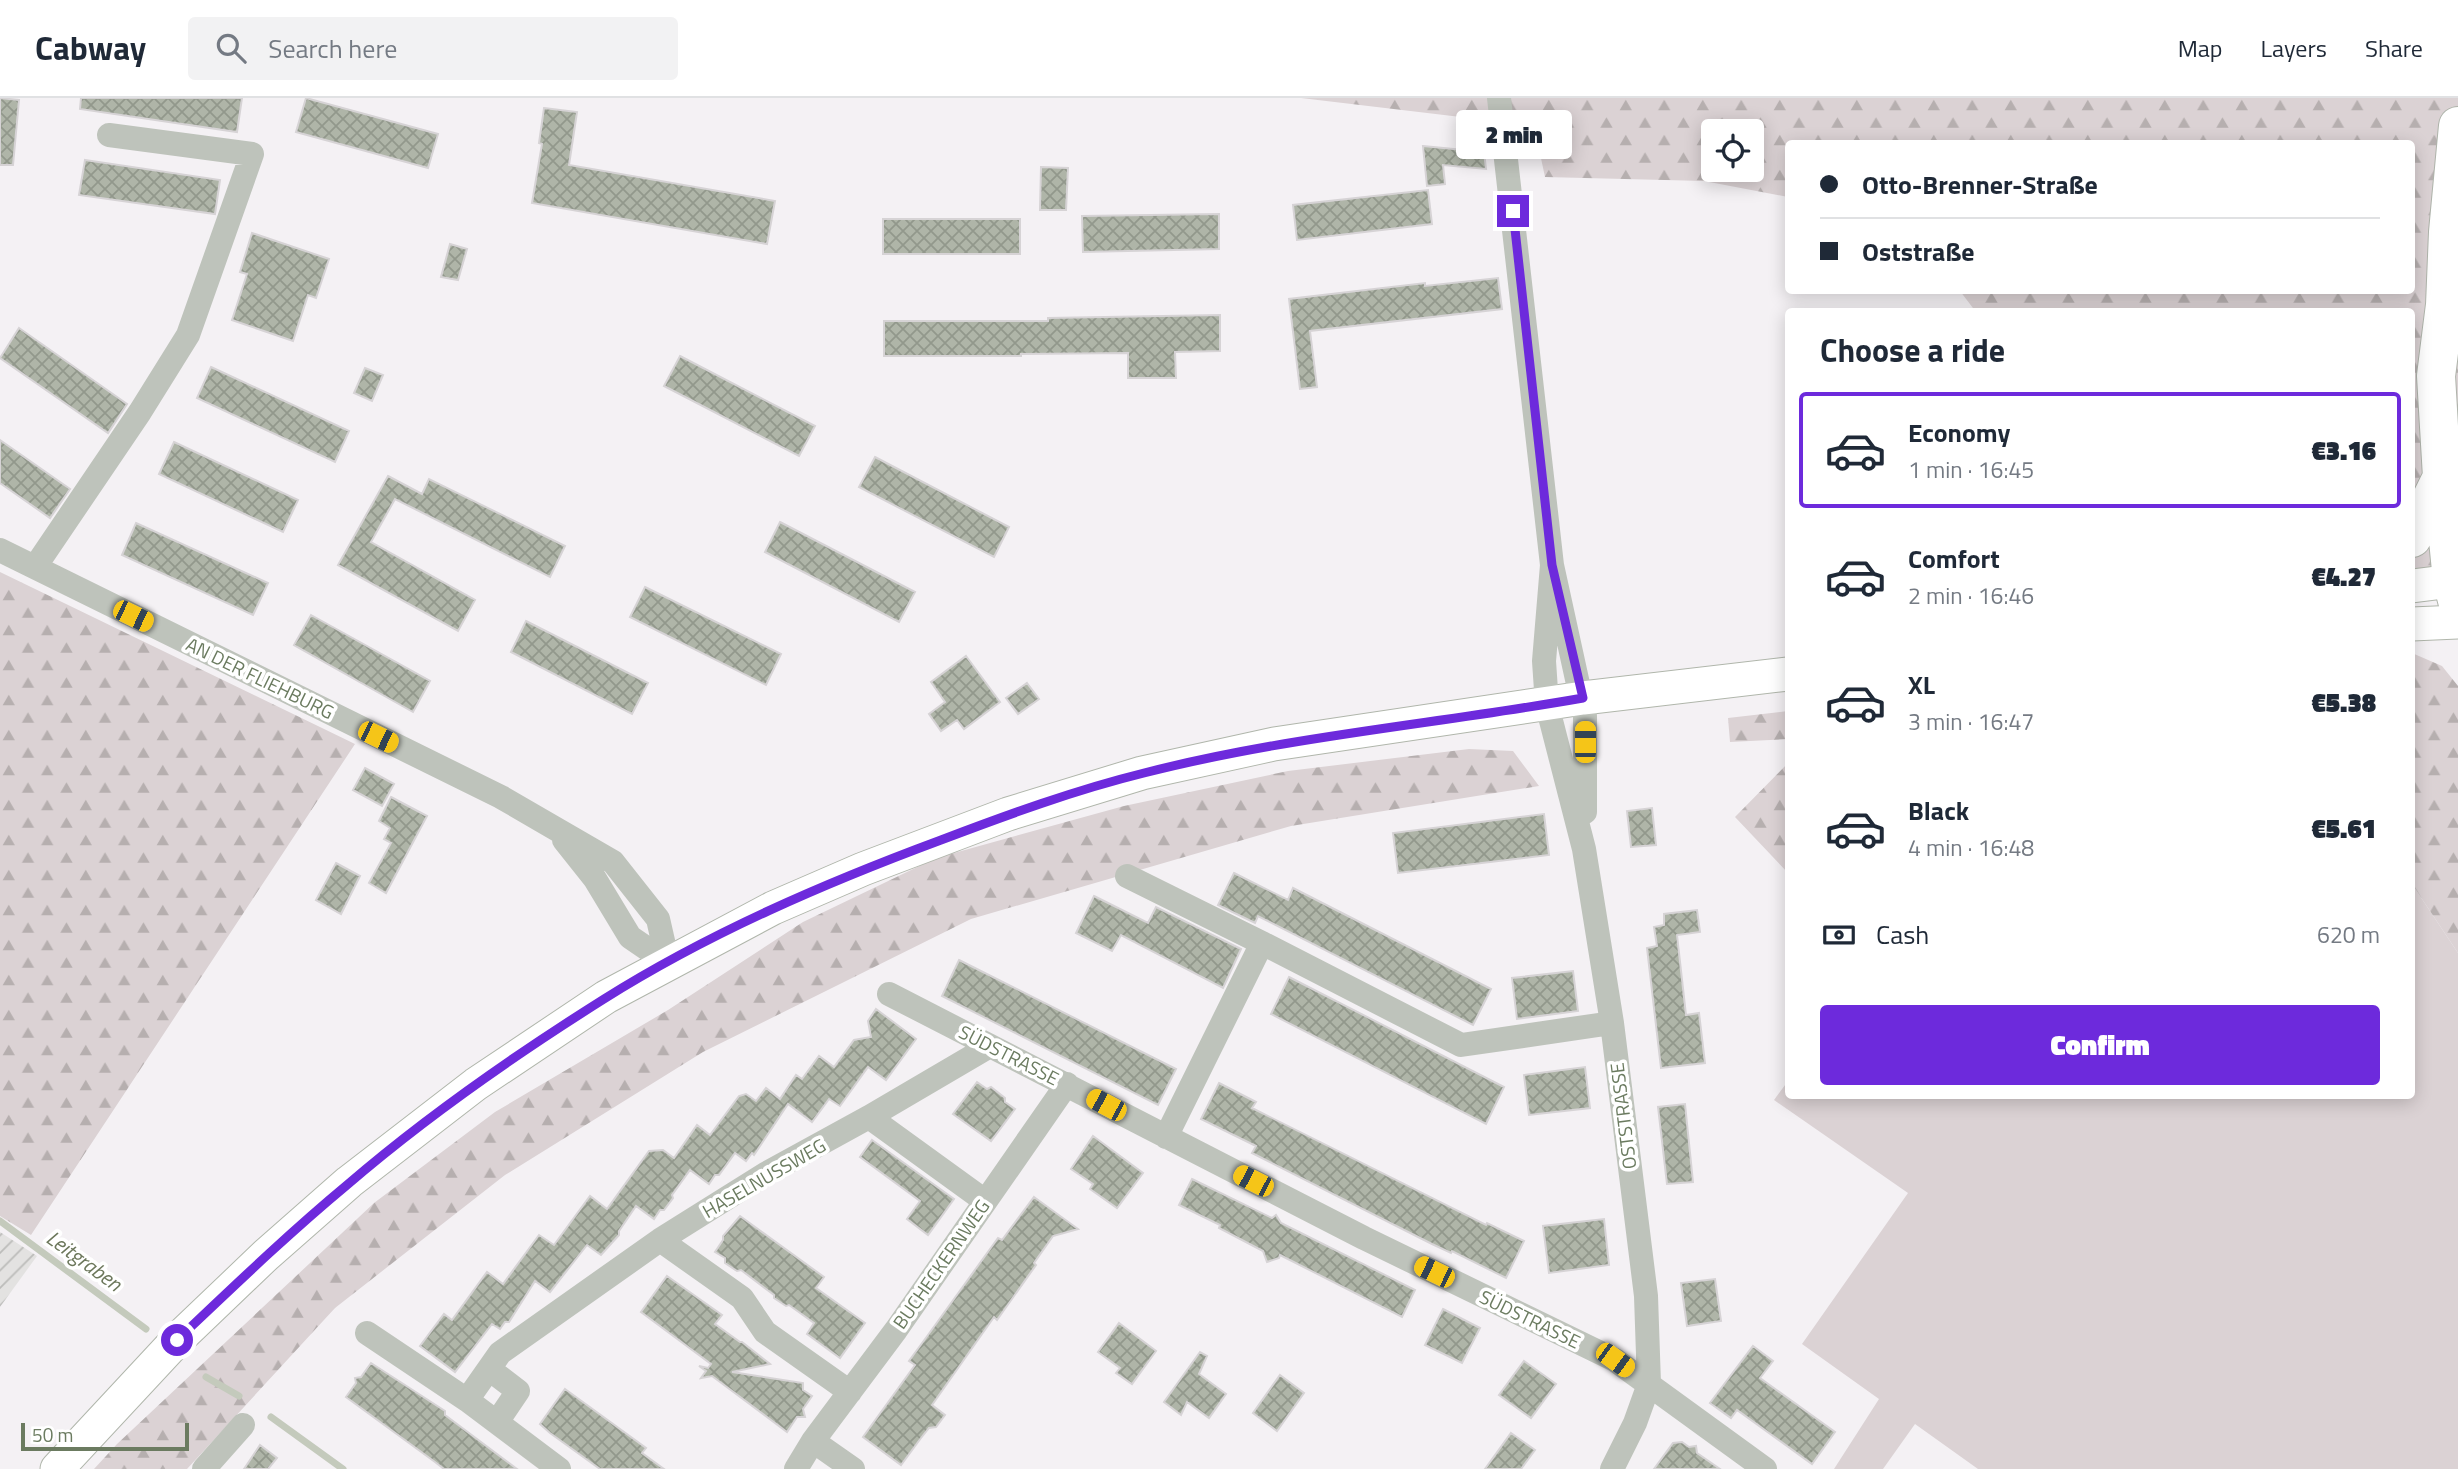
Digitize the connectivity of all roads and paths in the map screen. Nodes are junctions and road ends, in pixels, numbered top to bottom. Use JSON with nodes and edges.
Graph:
{"nodes":[{"id":1,"x":1500,"y":98,"type":"edge"},
{"id":2,"x":109,"y":135,"type":"dead end"},
{"id":3,"x":2456,"y":141,"type":"edge"},
{"id":4,"x":2445,"y":305,"type":"junction"},
{"id":5,"x":2458,"y":418,"type":"edge"},
{"id":6,"x":2442,"y":477,"type":"junction"},
{"id":7,"x":2415,"y":532,"type":"edge"},
{"id":8,"x":0,"y":550,"type":"edge"},
{"id":9,"x":1552,"y":565,"type":"junction"},
{"id":10,"x":35,"y":567,"type":"junction"},
{"id":11,"x":2415,"y":586,"type":"edge"},
{"id":12,"x":2456,"y":590,"type":"edge"},
{"id":13,"x":2458,"y":622,"type":"edge"},
{"id":14,"x":2415,"y":624,"type":"edge"},
{"id":15,"x":1785,"y":674,"type":"edge"},
{"id":16,"x":1583,"y":698,"type":"junction"},
{"id":17,"x":1547,"y":705,"type":"junction"},
{"id":18,"x":1584,"y":849,"type":"junction"},
{"id":19,"x":1126,"y":876,"type":"dead end"},
{"id":20,"x":1262,"y":943,"type":"junction"},
{"id":21,"x":668,"y":963,"type":"junction"},
{"id":22,"x":889,"y":994,"type":"dead end"},
{"id":23,"x":1612,"y":1023,"type":"junction"},
{"id":24,"x":990,"y":1046,"type":"junction"},
{"id":25,"x":1066,"y":1084,"type":"junction"},
{"id":26,"x":869,"y":1117,"type":"junction"},
{"id":27,"x":1166,"y":1137,"type":"junction"},
{"id":28,"x":985,"y":1201,"type":"junction"},
{"id":29,"x":660,"y":1240,"type":"junction"},
{"id":30,"x":367,"y":1333,"type":"dead end"},
{"id":31,"x":489,"y":1369,"type":"junction"},
{"id":32,"x":1649,"y":1384,"type":"junction"},
{"id":33,"x":850,"y":1392,"type":"junction"},
{"id":34,"x":467,"y":1400,"type":"junction"},
{"id":35,"x":497,"y":1422,"type":"junction"},
{"id":36,"x":243,"y":1425,"type":"dead end"},
{"id":37,"x":813,"y":1441,"type":"junction"},
{"id":38,"x":57,"y":1469,"type":"edge"},
{"id":39,"x":204,"y":1469,"type":"edge"},
{"id":40,"x":559,"y":1469,"type":"edge"},
{"id":41,"x":796,"y":1469,"type":"edge"},
{"id":42,"x":853,"y":1469,"type":"edge"},
{"id":43,"x":1612,"y":1469,"type":"edge"},
{"id":44,"x":1765,"y":1469,"type":"edge"}],
"edges":[{"from":1,"to":9,"type":"street","name":"OSTSTRASSE"},
{"from":2,"to":10,"type":"street"},
{"from":3,"to":4,"type":"main road"},
{"from":4,"to":5,"type":"main road"},
{"from":4,"to":6,"type":"main road"},
{"from":6,"to":7,"type":"main road"},
{"from":6,"to":12,"type":"main road"},
{"from":8,"to":10,"type":"street","name":"AN DER FLIEHBURG"},
{"from":9,"to":16,"type":"street","name":"OSTSTRASSE"},
{"from":9,"to":17,"type":"street","name":"OSTSTRASSE"},
{"from":10,"to":21,"type":"street","name":"AN DER FLIEHBURG"},
{"from":11,"to":12,"type":"main road"},
{"from":13,"to":14,"type":"main road"},
{"from":15,"to":16,"type":"main road"},
{"from":16,"to":17,"type":"main road"},
{"from":16,"to":18,"type":"street","name":"OSTSTRASSE"},
{"from":17,"to":18,"type":"street","name":"OSTSTRASSE"},
{"from":17,"to":21,"type":"main road"},
{"from":18,"to":23,"type":"street","name":"OSTSTRASSE"},
{"from":19,"to":20,"type":"street"},
{"from":20,"to":23,"type":"street"},
{"from":20,"to":27,"type":"street"},
{"from":21,"to":38,"type":"main road"},
{"from":22,"to":24,"type":"street","name":"SÜDSTRASSE"},
{"from":23,"to":32,"type":"street","name":"OSTSTRASSE"},
{"from":24,"to":25,"type":"street","name":"SÜDSTRASSE"},
{"from":24,"to":26,"type":"street","name":"HASELNUSSWEG"},
{"from":25,"to":27,"type":"street","name":"SÜDSTRASSE"},
{"from":25,"to":28,"type":"street","name":"BUCHECKERNWEG"},
{"from":26,"to":28,"type":"street"},
{"from":26,"to":29,"type":"street","name":"HASELNUSSWEG"},
{"from":27,"to":32,"type":"street","name":"SÜDSTRASSE"},
{"from":28,"to":33,"type":"street","name":"BUCHECKERNWEG"},
{"from":29,"to":31,"type":"street","name":"HASELNUSSWEG"},
{"from":29,"to":33,"type":"street"},
{"from":30,"to":34,"type":"street"},
{"from":31,"to":34,"type":"street","name":"HASELNUSSWEG"},
{"from":31,"to":35,"type":"street"},
{"from":32,"to":43,"type":"street"},
{"from":32,"to":44,"type":"street","name":"SÜDSTRASSE"},
{"from":33,"to":37,"type":"street","name":"BUCHECKERNWEG"},
{"from":34,"to":35,"type":"street"},
{"from":35,"to":40,"type":"street"},
{"from":36,"to":39,"type":"street"},
{"from":37,"to":41,"type":"street","name":"BUCHECKERNWEG"},
{"from":37,"to":42,"type":"street"}]}
